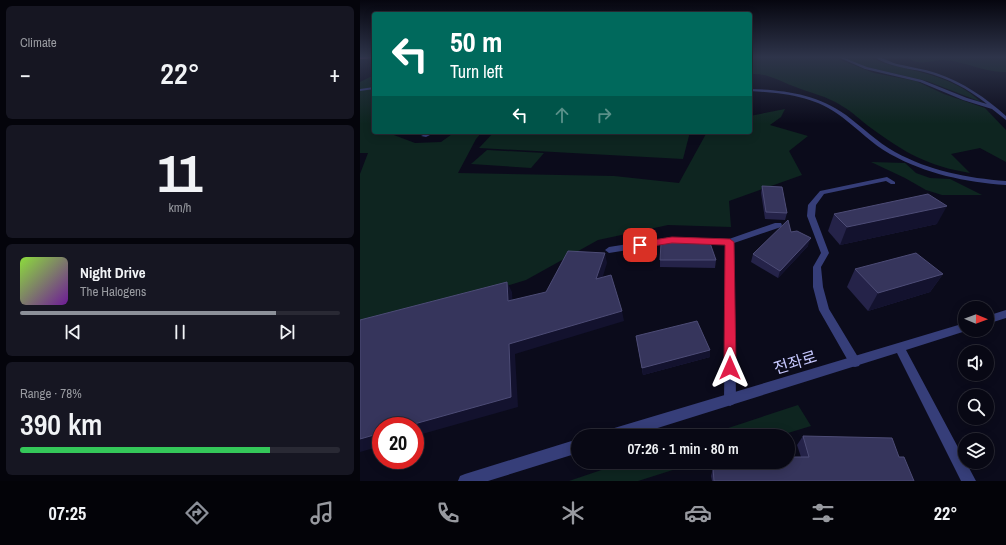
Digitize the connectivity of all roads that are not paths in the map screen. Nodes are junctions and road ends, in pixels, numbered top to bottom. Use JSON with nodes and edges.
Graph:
{"nodes":[{"id":1,"x":914,"y":79,"type":"edge"},
{"id":2,"x":950,"y":79,"type":"edge"},
{"id":3,"x":372,"y":88,"type":"edge"},
{"id":4,"x":360,"y":90,"type":"edge"},
{"id":5,"x":752,"y":90,"type":"edge"},
{"id":6,"x":995,"y":108,"type":"junction"},
{"id":7,"x":1006,"y":119,"type":"edge"},
{"id":8,"x":428,"y":134,"type":"edge"},
{"id":9,"x":424,"y":136,"type":"dead end"},
{"id":10,"x":893,"y":183,"type":"dead end"},
{"id":11,"x":1006,"y":183,"type":"edge"},
{"id":12,"x":778,"y":225,"type":"dead end"},
{"id":13,"x":730,"y":242,"type":"junction"},
{"id":14,"x":609,"y":250,"type":"dead end"},
{"id":15,"x":1006,"y":314,"type":"edge"},
{"id":16,"x":994,"y":318,"type":"edge"},
{"id":17,"x":958,"y":329,"type":"edge"},
{"id":18,"x":900,"y":348,"type":"junction"},
{"id":19,"x":855,"y":362,"type":"junction"},
{"id":20,"x":730,"y":400,"type":"junction"},
{"id":21,"x":634,"y":429,"type":"edge"},
{"id":22,"x":571,"y":448,"type":"edge"},
{"id":23,"x":465,"y":481,"type":"edge"},
{"id":24,"x":969,"y":481,"type":"edge"}],
"edges":[{"from":1,"to":6,"type":"street"},
{"from":2,"to":6,"type":"street"},
{"from":3,"to":4,"type":"street"},
{"from":5,"to":11,"type":"street"},
{"from":6,"to":7,"type":"street"},
{"from":8,"to":9,"type":"street"},
{"from":10,"to":19,"type":"street"},
{"from":12,"to":13,"type":"street"},
{"from":13,"to":14,"type":"street"},
{"from":13,"to":20,"type":"street"},
{"from":15,"to":16,"type":"street"},
{"from":17,"to":18,"type":"street","name":"전좌로"},
{"from":18,"to":19,"type":"street","name":"전좌로"},
{"from":18,"to":24,"type":"street"},
{"from":19,"to":20,"type":"street","name":"전좌로"},
{"from":20,"to":21,"type":"street","name":"전좌로"},
{"from":22,"to":23,"type":"street"}]}
